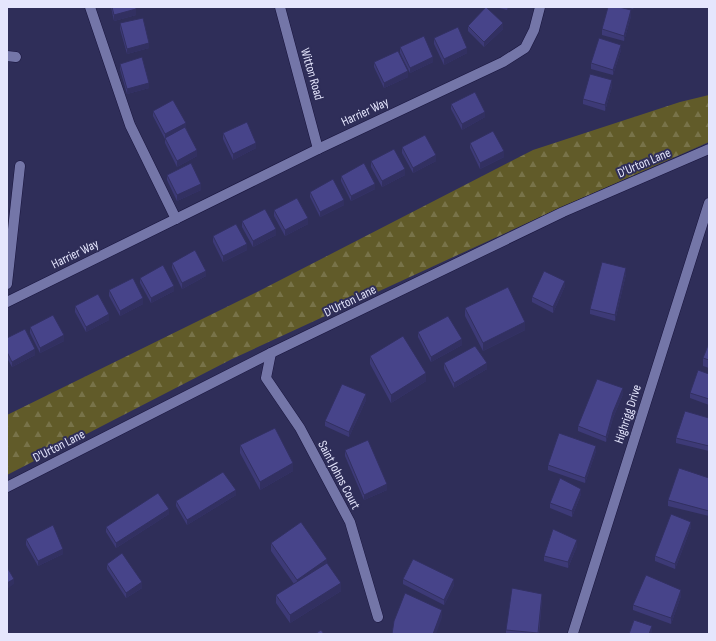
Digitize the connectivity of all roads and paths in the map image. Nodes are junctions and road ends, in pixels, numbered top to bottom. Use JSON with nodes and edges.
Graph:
{"nodes":[{"id":1,"x":90,"y":7,"type":"edge"},
{"id":2,"x":280,"y":7,"type":"edge"},
{"id":3,"x":540,"y":7,"type":"edge"},
{"id":4,"x":318,"y":148,"type":"junction"},
{"id":5,"x":709,"y":149,"type":"edge"},
{"id":6,"x":20,"y":166,"type":"dead end"},
{"id":7,"x":709,"y":203,"type":"edge"},
{"id":8,"x":176,"y":219,"type":"junction"},
{"id":9,"x":7,"y":284,"type":"edge"},
{"id":10,"x":7,"y":302,"type":"edge"},
{"id":11,"x":271,"y":353,"type":"junction"},
{"id":12,"x":7,"y":488,"type":"edge"},
{"id":13,"x":378,"y":616,"type":"dead end"},
{"id":14,"x":573,"y":633,"type":"edge"}],
"edges":[{"from":1,"to":8,"type":"street"},
{"from":2,"to":4,"type":"street","name":"Witton Road"},
{"from":3,"to":4,"type":"street","name":"Harrier Way"},
{"from":4,"to":8,"type":"street","name":"Harrier Way"},
{"from":5,"to":11,"type":"street","name":"D'Urton Lane"},
{"from":6,"to":9,"type":"street"},
{"from":7,"to":14,"type":"street","name":"Highrigg Drive"},
{"from":8,"to":10,"type":"street","name":"Harrier Way"},
{"from":11,"to":12,"type":"street","name":"D'Urton Lane"},
{"from":11,"to":13,"type":"street","name":"Saint Johns Court"}]}
